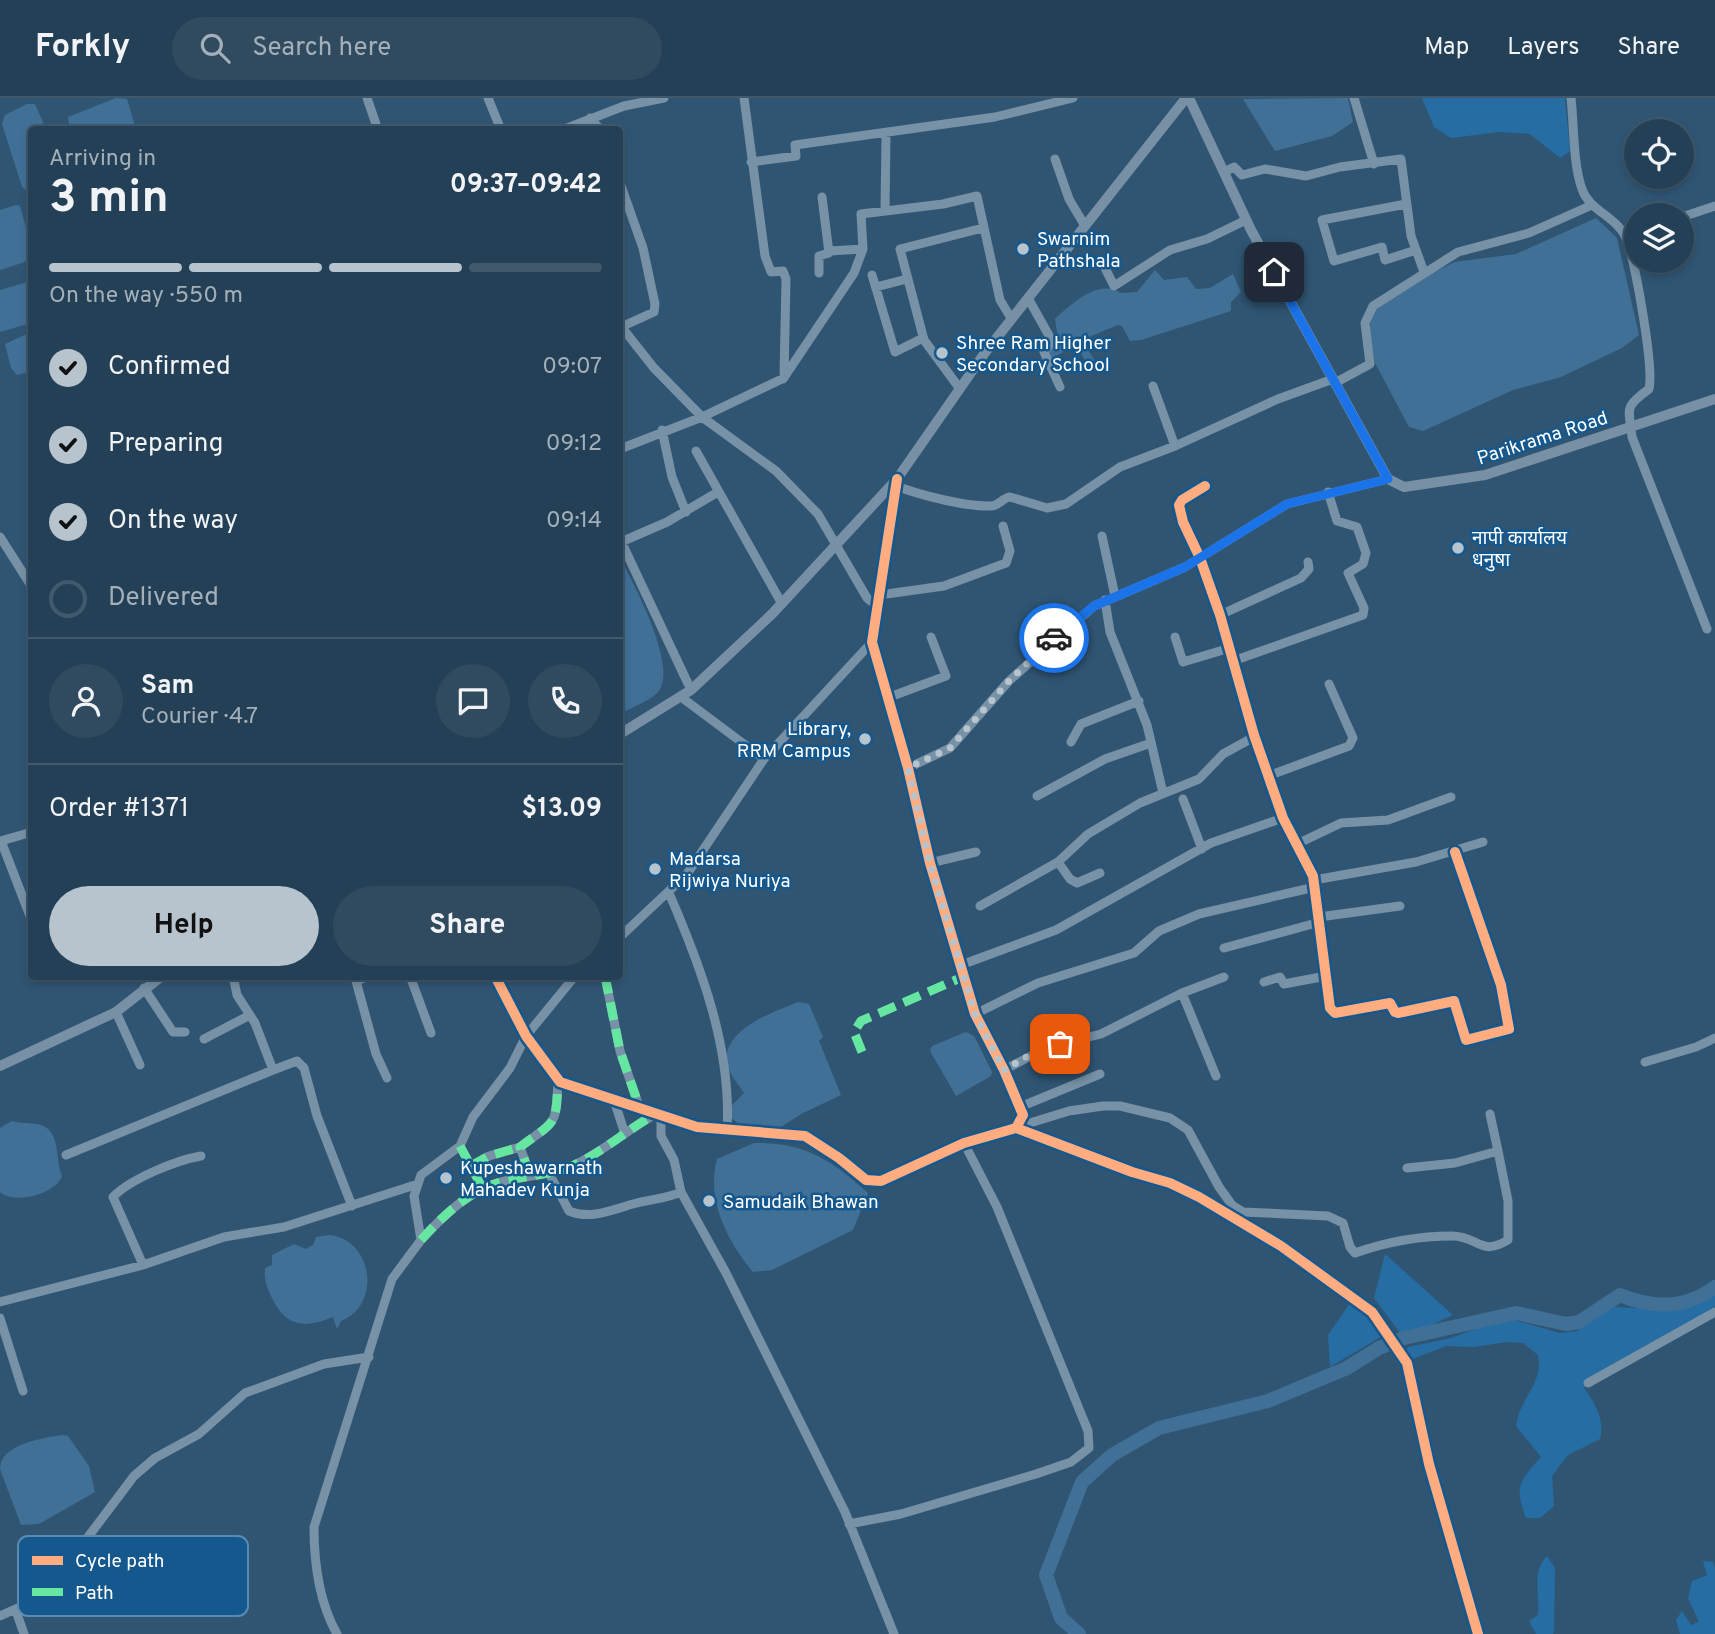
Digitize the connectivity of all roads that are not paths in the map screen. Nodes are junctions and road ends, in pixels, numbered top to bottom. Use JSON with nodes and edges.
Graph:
{"nodes":[{"id":1,"x":367,"y":98,"type":"edge"},
{"id":2,"x":488,"y":98,"type":"edge"},
{"id":3,"x":664,"y":98,"type":"edge"},
{"id":4,"x":744,"y":98,"type":"edge"},
{"id":5,"x":1073,"y":98,"type":"edge"},
{"id":6,"x":1188,"y":98,"type":"edge"},
{"id":7,"x":1354,"y":98,"type":"edge"},
{"id":8,"x":1571,"y":98,"type":"edge"},
{"id":9,"x":590,"y":118,"type":"junction"},
{"id":10,"x":377,"y":126,"type":"edge"},
{"id":11,"x":499,"y":126,"type":"edge"},
{"id":12,"x":573,"y":126,"type":"edge"},
{"id":13,"x":597,"y":126,"type":"edge"},
{"id":14,"x":886,"y":135,"type":"junction"},
{"id":15,"x":1055,"y":159,"type":"dead end"},
{"id":16,"x":751,"y":162,"type":"junction"},
{"id":17,"x":1374,"y":164,"type":"junction"},
{"id":18,"x":1224,"y":172,"type":"junction"},
{"id":19,"x":623,"y":191,"type":"edge"},
{"id":20,"x":822,"y":197,"type":"dead end"},
{"id":21,"x":1406,"y":204,"type":"junction"},
{"id":22,"x":1592,"y":205,"type":"junction"},
{"id":23,"x":1715,"y":206,"type":"edge"},
{"id":24,"x":886,"y":209,"type":"junction"},
{"id":25,"x":1694,"y":213,"type":"edge"},
{"id":26,"x":1246,"y":220,"type":"junction"},
{"id":27,"x":1085,"y":226,"type":"junction"},
{"id":28,"x":983,"y":228,"type":"junction"},
{"id":29,"x":1624,"y":235,"type":"edge"},
{"id":30,"x":863,"y":249,"type":"junction"},
{"id":31,"x":1416,"y":250,"type":"junction"},
{"id":32,"x":828,"y":251,"type":"junction"},
{"id":33,"x":1104,"y":265,"type":"dead end"},
{"id":34,"x":1424,"y":272,"type":"junction"},
{"id":35,"x":819,"y":273,"type":"dead end"},
{"id":36,"x":1633,"y":273,"type":"edge"},
{"id":37,"x":872,"y":275,"type":"dead end"},
{"id":38,"x":907,"y":279,"type":"junction"},
{"id":39,"x":876,"y":287,"type":"junction"},
{"id":40,"x":1028,"y":298,"type":"junction"},
{"id":41,"x":1011,"y":318,"type":"junction"},
{"id":42,"x":623,"y":325,"type":"edge"},
{"id":43,"x":623,"y":330,"type":"edge"},
{"id":44,"x":923,"y":338,"type":"junction"},
{"id":45,"x":781,"y":381,"type":"junction"},
{"id":46,"x":1334,"y":381,"type":"junction"},
{"id":47,"x":1153,"y":386,"type":"dead end"},
{"id":48,"x":1060,"y":387,"type":"dead end"},
{"id":49,"x":960,"y":389,"type":"junction"},
{"id":50,"x":1715,"y":399,"type":"edge"},
{"id":51,"x":702,"y":417,"type":"junction"},
{"id":52,"x":1631,"y":427,"type":"junction"},
{"id":53,"x":662,"y":430,"type":"junction"},
{"id":54,"x":1175,"y":446,"type":"junction"},
{"id":55,"x":623,"y":448,"type":"edge"},
{"id":56,"x":696,"y":451,"type":"dead end"},
{"id":57,"x":1388,"y":479,"type":"junction"},
{"id":58,"x":897,"y":483,"type":"junction"},
{"id":59,"x":1205,"y":486,"type":"dead end"},
{"id":60,"x":718,"y":492,"type":"junction"},
{"id":61,"x":1328,"y":492,"type":"junction"},
{"id":62,"x":686,"y":512,"type":"junction"},
{"id":63,"x":1003,"y":526,"type":"dead end"},
{"id":64,"x":1102,"y":536,"type":"dead end"},
{"id":65,"x":0,"y":537,"type":"edge"},
{"id":66,"x":623,"y":539,"type":"edge"},
{"id":67,"x":837,"y":546,"type":"junction"},
{"id":68,"x":623,"y":547,"type":"edge"},
{"id":69,"x":1200,"y":558,"type":"junction"},
{"id":70,"x":1308,"y":562,"type":"dead end"},
{"id":71,"x":28,"y":581,"type":"edge"},
{"id":72,"x":879,"y":595,"type":"junction"},
{"id":73,"x":1115,"y":596,"type":"junction"},
{"id":74,"x":1105,"y":600,"type":"junction"},
{"id":75,"x":782,"y":604,"type":"junction"},
{"id":76,"x":877,"y":606,"type":"junction"},
{"id":77,"x":1220,"y":615,"type":"junction"},
{"id":78,"x":1707,"y":629,"type":"dead end"},
{"id":79,"x":931,"y":637,"type":"dead end"},
{"id":80,"x":1175,"y":637,"type":"dead end"},
{"id":81,"x":872,"y":642,"type":"junction"},
{"id":82,"x":1230,"y":648,"type":"junction"},
{"id":83,"x":1233,"y":660,"type":"junction"},
{"id":84,"x":1329,"y":684,"type":"dead end"},
{"id":85,"x":686,"y":694,"type":"junction"},
{"id":86,"x":887,"y":698,"type":"junction"},
{"id":87,"x":1139,"y":701,"type":"junction"},
{"id":88,"x":623,"y":732,"type":"edge"},
{"id":89,"x":1254,"y":737,"type":"junction"},
{"id":90,"x":1071,"y":742,"type":"dead end"},
{"id":91,"x":1151,"y":743,"type":"junction"},
{"id":92,"x":764,"y":759,"type":"junction"},
{"id":93,"x":908,"y":768,"type":"junction"},
{"id":94,"x":1268,"y":776,"type":"junction"},
{"id":95,"x":1163,"y":793,"type":"junction"},
{"id":96,"x":1037,"y":796,"type":"dead end"},
{"id":97,"x":1451,"y":797,"type":"dead end"},
{"id":98,"x":1183,"y":799,"type":"dead end"},
{"id":99,"x":1283,"y":818,"type":"junction"},
{"id":100,"x":28,"y":832,"type":"edge"},
{"id":101,"x":1483,"y":842,"type":"dead end"},
{"id":102,"x":1297,"y":844,"type":"junction"},
{"id":103,"x":1202,"y":849,"type":"junction"},
{"id":104,"x":976,"y":852,"type":"dead end"},
{"id":105,"x":1455,"y":852,"type":"junction"},
{"id":106,"x":1058,"y":862,"type":"junction"},
{"id":107,"x":930,"y":863,"type":"junction"},
{"id":108,"x":1100,"y":873,"type":"dead end"},
{"id":109,"x":1315,"y":883,"type":"junction"},
{"id":110,"x":669,"y":893,"type":"junction"},
{"id":111,"x":981,"y":906,"type":"dead end"},
{"id":112,"x":1400,"y":906,"type":"dead end"},
{"id":113,"x":28,"y":911,"type":"edge"},
{"id":114,"x":1320,"y":919,"type":"junction"},
{"id":115,"x":623,"y":934,"type":"edge"},
{"id":116,"x":1224,"y":948,"type":"dead end"},
{"id":117,"x":961,"y":965,"type":"junction"},
{"id":118,"x":1326,"y":976,"type":"junction"},
{"id":119,"x":1224,"y":977,"type":"dead end"},
{"id":120,"x":156,"y":980,"type":"edge"},
{"id":121,"x":234,"y":980,"type":"edge"},
{"id":122,"x":359,"y":980,"type":"edge"},
{"id":123,"x":411,"y":980,"type":"edge"},
{"id":124,"x":497,"y":980,"type":"edge"},
{"id":125,"x":572,"y":980,"type":"edge"},
{"id":126,"x":606,"y":980,"type":"edge"},
{"id":127,"x":1264,"y":982,"type":"dead end"},
{"id":128,"x":144,"y":988,"type":"junction"},
{"id":129,"x":1182,"y":993,"type":"junction"},
{"id":130,"x":116,"y":1012,"type":"junction"},
{"id":131,"x":975,"y":1014,"type":"junction"},
{"id":132,"x":250,"y":1015,"type":"junction"},
{"id":133,"x":185,"y":1032,"type":"dead end"},
{"id":134,"x":431,"y":1033,"type":"dead end"},
{"id":135,"x":526,"y":1036,"type":"junction"},
{"id":136,"x":1715,"y":1038,"type":"edge"},
{"id":137,"x":204,"y":1039,"type":"dead end"},
{"id":138,"x":1645,"y":1062,"type":"dead end"},
{"id":139,"x":141,"y":1065,"type":"dead end"},
{"id":140,"x":0,"y":1066,"type":"edge"},
{"id":141,"x":273,"y":1070,"type":"junction"},
{"id":142,"x":1004,"y":1070,"type":"junction"},
{"id":143,"x":1100,"y":1073,"type":"dead end"},
{"id":144,"x":1216,"y":1076,"type":"dead end"},
{"id":145,"x":387,"y":1078,"type":"dead end"},
{"id":146,"x":558,"y":1080,"type":"junction"},
{"id":147,"x":614,"y":1100,"type":"junction"},
{"id":148,"x":640,"y":1109,"type":"junction"},
{"id":149,"x":1021,"y":1111,"type":"junction"},
{"id":150,"x":1490,"y":1114,"type":"dead end"},
{"id":151,"x":657,"y":1115,"type":"junction"},
{"id":152,"x":1030,"y":1123,"type":"junction"},
{"id":153,"x":1016,"y":1128,"type":"junction"},
{"id":154,"x":727,"y":1130,"type":"junction"},
{"id":155,"x":624,"y":1131,"type":"junction"},
{"id":156,"x":1038,"y":1138,"type":"junction"},
{"id":157,"x":964,"y":1143,"type":"junction"},
{"id":158,"x":460,"y":1146,"type":"junction"},
{"id":159,"x":520,"y":1147,"type":"junction"},
{"id":160,"x":1498,"y":1151,"type":"junction"},
{"id":161,"x":66,"y":1155,"type":"dead end"},
{"id":162,"x":201,"y":1156,"type":"dead end"},
{"id":163,"x":471,"y":1166,"type":"junction"},
{"id":164,"x":1407,"y":1168,"type":"dead end"},
{"id":165,"x":549,"y":1173,"type":"junction"},
{"id":166,"x":530,"y":1175,"type":"junction"},
{"id":167,"x":418,"y":1184,"type":"junction"},
{"id":168,"x":483,"y":1189,"type":"junction"},
{"id":169,"x":681,"y":1192,"type":"junction"},
{"id":170,"x":352,"y":1206,"type":"junction"},
{"id":171,"x":1240,"y":1216,"type":"junction"},
{"id":172,"x":421,"y":1240,"type":"junction"},
{"id":173,"x":143,"y":1265,"type":"junction"},
{"id":174,"x":0,"y":1302,"type":"edge"},
{"id":175,"x":1715,"y":1312,"type":"edge"},
{"id":176,"x":0,"y":1318,"type":"edge"},
{"id":177,"x":369,"y":1357,"type":"junction"},
{"id":178,"x":1588,"y":1383,"type":"dead end"},
{"id":179,"x":23,"y":1391,"type":"dead end"},
{"id":180,"x":849,"y":1524,"type":"junction"},
{"id":181,"x":89,"y":1536,"type":"edge"},
{"id":182,"x":16,"y":1611,"type":"joint"},
{"id":183,"x":0,"y":1616,"type":"edge"},
{"id":184,"x":24,"y":1634,"type":"edge"},
{"id":185,"x":337,"y":1634,"type":"edge"},
{"id":186,"x":894,"y":1634,"type":"edge"},
{"id":187,"x":1478,"y":1634,"type":"edge"}],
"edges":[{"from":1,"to":10,"type":"street"},
{"from":2,"to":11,"type":"street"},
{"from":3,"to":9,"type":"street"},
{"from":4,"to":16,"type":"street"},
{"from":5,"to":14,"type":"street"},
{"from":6,"to":18,"type":"main road"},
{"from":6,"to":27,"type":"main road"},
{"from":7,"to":17,"type":"street"},
{"from":8,"to":22,"type":"street"},
{"from":9,"to":12,"type":"street"},
{"from":9,"to":13,"type":"street"},
{"from":14,"to":16,"type":"street"},
{"from":14,"to":24,"type":"street"},
{"from":15,"to":27,"type":"street"},
{"from":16,"to":45,"type":"street"},
{"from":17,"to":18,"type":"street"},
{"from":17,"to":21,"type":"street"},
{"from":18,"to":26,"type":"main road"},
{"from":19,"to":42,"type":"street"},
{"from":20,"to":32,"type":"street"},
{"from":21,"to":31,"type":"street"},
{"from":21,"to":31,"type":"street"},
{"from":22,"to":29,"type":"street"},
{"from":22,"to":34,"type":"street"},
{"from":23,"to":25,"type":"street"},
{"from":24,"to":28,"type":"street"},
{"from":24,"to":30,"type":"street"},
{"from":26,"to":33,"type":"street"},
{"from":26,"to":46,"type":"main road"},
{"from":27,"to":40,"type":"main road"},
{"from":28,"to":38,"type":"street"},
{"from":28,"to":41,"type":"street"},
{"from":30,"to":32,"type":"street"},
{"from":30,"to":45,"type":"street"},
{"from":31,"to":34,"type":"street"},
{"from":32,"to":35,"type":"street"},
{"from":34,"to":46,"type":"street"},
{"from":36,"to":52,"type":"street"},
{"from":37,"to":39,"type":"street"},
{"from":38,"to":39,"type":"street"},
{"from":38,"to":44,"type":"street"},
{"from":39,"to":44,"type":"street"},
{"from":40,"to":41,"type":"main road"},
{"from":40,"to":48,"type":"street"},
{"from":41,"to":49,"type":"main road"},
{"from":43,"to":51,"type":"street"},
{"from":44,"to":49,"type":"street"},
{"from":45,"to":51,"type":"street"},
{"from":46,"to":54,"type":"street"},
{"from":46,"to":57,"type":"main road"},
{"from":47,"to":54,"type":"street"},
{"from":49,"to":58,"type":"main road"},
{"from":50,"to":52,"type":"main road","name":"Parikrama Road"},
{"from":51,"to":53,"type":"street"},
{"from":51,"to":67,"type":"street"},
{"from":52,"to":57,"type":"main road","name":"Parikrama Road"},
{"from":52,"to":78,"type":"street"},
{"from":53,"to":55,"type":"street"},
{"from":53,"to":62,"type":"street"},
{"from":54,"to":58,"type":"street"},
{"from":56,"to":60,"type":"street"},
{"from":57,"to":61,"type":"street"},
{"from":58,"to":67,"type":"main road"},
{"from":58,"to":72,"type":"street"},
{"from":59,"to":69,"type":"street"},
{"from":60,"to":62,"type":"street"},
{"from":60,"to":75,"type":"street"},
{"from":61,"to":69,"type":"street"},
{"from":61,"to":83,"type":"street"},
{"from":62,"to":66,"type":"street"},
{"from":63,"to":72,"type":"street"},
{"from":64,"to":73,"type":"street"},
{"from":65,"to":71,"type":"street"},
{"from":67,"to":75,"type":"main road"},
{"from":67,"to":76,"type":"street"},
{"from":68,"to":85,"type":"street"},
{"from":69,"to":73,"type":"street"},
{"from":69,"to":77,"type":"street"},
{"from":70,"to":77,"type":"street"},
{"from":72,"to":76,"type":"street"},
{"from":73,"to":74,"type":"street"},
{"from":74,"to":87,"type":"street"},
{"from":74,"to":93,"type":"street"},
{"from":75,"to":85,"type":"main road"},
{"from":76,"to":81,"type":"street"},
{"from":77,"to":82,"type":"street"},
{"from":79,"to":86,"type":"street"},
{"from":80,"to":82,"type":"street"},
{"from":81,"to":86,"type":"street"},
{"from":81,"to":92,"type":"street"},
{"from":82,"to":83,"type":"street"},
{"from":83,"to":89,"type":"street"},
{"from":84,"to":94,"type":"street"},
{"from":85,"to":88,"type":"main road"},
{"from":85,"to":92,"type":"street"},
{"from":86,"to":93,"type":"street"},
{"from":87,"to":90,"type":"street"},
{"from":87,"to":91,"type":"street"},
{"from":89,"to":94,"type":"street"},
{"from":89,"to":95,"type":"street"},
{"from":91,"to":95,"type":"street"},
{"from":91,"to":96,"type":"street"},
{"from":92,"to":110,"type":"street"},
{"from":93,"to":107,"type":"street"},
{"from":94,"to":99,"type":"street"},
{"from":95,"to":106,"type":"street"},
{"from":97,"to":102,"type":"street"},
{"from":98,"to":103,"type":"street"},
{"from":99,"to":102,"type":"street"},
{"from":99,"to":103,"type":"street"},
{"from":100,"to":113,"type":"street"},
{"from":101,"to":105,"type":"street"},
{"from":102,"to":109,"type":"street"},
{"from":103,"to":117,"type":"street"},
{"from":104,"to":107,"type":"street"},
{"from":105,"to":109,"type":"street"},
{"from":105,"to":118,"type":"street"},
{"from":106,"to":108,"type":"street"},
{"from":106,"to":111,"type":"street"},
{"from":107,"to":117,"type":"street"},
{"from":109,"to":114,"type":"street"},
{"from":109,"to":131,"type":"street"},
{"from":110,"to":115,"type":"street"},
{"from":110,"to":154,"type":"street"},
{"from":112,"to":114,"type":"street"},
{"from":114,"to":116,"type":"street"},
{"from":114,"to":118,"type":"street"},
{"from":117,"to":131,"type":"street"},
{"from":118,"to":127,"type":"street"},
{"from":119,"to":129,"type":"street"},
{"from":120,"to":128,"type":"main road"},
{"from":121,"to":132,"type":"street"},
{"from":122,"to":145,"type":"street"},
{"from":123,"to":134,"type":"street"},
{"from":124,"to":135,"type":"street"},
{"from":125,"to":135,"type":"street"},
{"from":126,"to":148,"type":"street"},
{"from":128,"to":130,"type":"main road"},
{"from":128,"to":133,"type":"street"},
{"from":129,"to":142,"type":"street"},
{"from":129,"to":144,"type":"street"},
{"from":130,"to":139,"type":"street"},
{"from":130,"to":140,"type":"main road"},
{"from":131,"to":142,"type":"street"},
{"from":132,"to":137,"type":"street"},
{"from":132,"to":141,"type":"street"},
{"from":135,"to":146,"type":"street"},
{"from":135,"to":158,"type":"street"},
{"from":136,"to":138,"type":"street"},
{"from":141,"to":161,"type":"street"},
{"from":141,"to":170,"type":"street"},
{"from":142,"to":149,"type":"street"},
{"from":143,"to":149,"type":"street"},
{"from":146,"to":147,"type":"street"},
{"from":146,"to":159,"type":"street"},
{"from":147,"to":148,"type":"street"},
{"from":147,"to":155,"type":"street"},
{"from":148,"to":151,"type":"street"},
{"from":149,"to":152,"type":"street"},
{"from":149,"to":153,"type":"street"},
{"from":150,"to":160,"type":"street"},
{"from":151,"to":154,"type":"street"},
{"from":151,"to":155,"type":"street"},
{"from":151,"to":169,"type":"street"},
{"from":152,"to":156,"type":"street"},
{"from":152,"to":171,"type":"street"},
{"from":153,"to":156,"type":"street"},
{"from":153,"to":157,"type":"street"},
{"from":154,"to":157,"type":"street"},
{"from":155,"to":165,"type":"street"},
{"from":156,"to":171,"type":"street"},
{"from":157,"to":180,"type":"street"},
{"from":158,"to":163,"type":"street"},
{"from":158,"to":167,"type":"street"},
{"from":159,"to":163,"type":"street"},
{"from":159,"to":166,"type":"street"},
{"from":160,"to":164,"type":"street"},
{"from":160,"to":171,"type":"street"},
{"from":162,"to":173,"type":"street"},
{"from":163,"to":168,"type":"street"},
{"from":165,"to":166,"type":"street"},
{"from":165,"to":169,"type":"street"},
{"from":166,"to":168,"type":"street"},
{"from":167,"to":170,"type":"street"},
{"from":167,"to":172,"type":"street"},
{"from":168,"to":172,"type":"street"},
{"from":169,"to":180,"type":"street"},
{"from":170,"to":173,"type":"street"},
{"from":171,"to":187,"type":"street"},
{"from":172,"to":177,"type":"street"},
{"from":173,"to":174,"type":"street"},
{"from":175,"to":178,"type":"street"},
{"from":176,"to":179,"type":"street"},
{"from":177,"to":181,"type":"street"},
{"from":177,"to":185,"type":"street"},
{"from":180,"to":186,"type":"street"},
{"from":182,"to":183,"type":"street"},
{"from":182,"to":184,"type":"street"}]}
